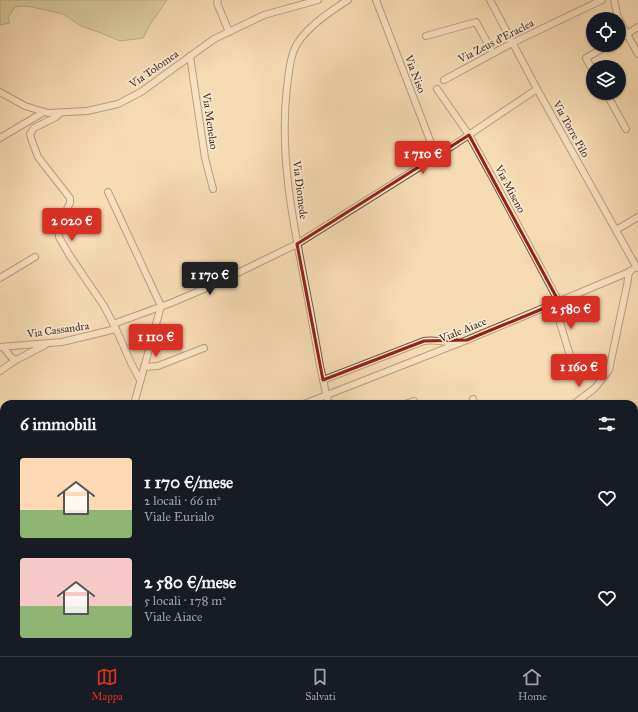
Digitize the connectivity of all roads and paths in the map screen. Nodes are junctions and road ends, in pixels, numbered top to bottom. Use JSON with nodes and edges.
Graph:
{"nodes":[{"id":1,"x":218,"y":0,"type":"edge"},
{"id":2,"x":318,"y":0,"type":"edge"},
{"id":3,"x":348,"y":0,"type":"edge"},
{"id":4,"x":376,"y":0,"type":"edge"},
{"id":5,"x":490,"y":0,"type":"edge"},
{"id":6,"x":602,"y":0,"type":"edge"},
{"id":7,"x":614,"y":0,"type":"edge"},
{"id":8,"x":617,"y":12,"type":"edge"},
{"id":9,"x":638,"y":27,"type":"edge"},
{"id":10,"x":230,"y":32,"type":"junction"},
{"id":11,"x":626,"y":34,"type":"joint"},
{"id":12,"x":426,"y":36,"type":"dead end"},
{"id":13,"x":512,"y":43,"type":"junction"},
{"id":14,"x":596,"y":52,"type":"edge"},
{"id":15,"x":492,"y":53,"type":"junction"},
{"id":16,"x":638,"y":54,"type":"edge"},
{"id":17,"x":190,"y":56,"type":"junction"},
{"id":18,"x":587,"y":60,"type":"edge"},
{"id":19,"x":444,"y":80,"type":"dead end"},
{"id":20,"x":537,"y":89,"type":"junction"},
{"id":21,"x":437,"y":90,"type":"dead end"},
{"id":22,"x":0,"y":92,"type":"edge"},
{"id":23,"x":610,"y":100,"type":"edge"},
{"id":24,"x":44,"y":112,"type":"junction"},
{"id":25,"x":60,"y":113,"type":"junction"},
{"id":26,"x":626,"y":129,"type":"dead end"},
{"id":27,"x":469,"y":135,"type":"junction"},
{"id":28,"x":0,"y":138,"type":"edge"},
{"id":29,"x":436,"y":156,"type":"junction"},
{"id":30,"x":213,"y":189,"type":"dead end"},
{"id":31,"x":108,"y":192,"type":"dead end"},
{"id":32,"x":638,"y":217,"type":"edge"},
{"id":33,"x":616,"y":230,"type":"junction"},
{"id":34,"x":297,"y":244,"type":"junction"},
{"id":35,"x":35,"y":257,"type":"dead end"},
{"id":36,"x":637,"y":267,"type":"edge"},
{"id":37,"x":629,"y":272,"type":"junction"},
{"id":38,"x":0,"y":278,"type":"edge"},
{"id":39,"x":556,"y":303,"type":"junction"},
{"id":40,"x":161,"y":306,"type":"junction"},
{"id":41,"x":115,"y":327,"type":"junction"},
{"id":42,"x":467,"y":340,"type":"junction"},
{"id":43,"x":62,"y":342,"type":"junction"},
{"id":44,"x":2,"y":347,"type":"edge"},
{"id":45,"x":204,"y":348,"type":"dead end"},
{"id":46,"x":16,"y":360,"type":"junction"},
{"id":47,"x":572,"y":362,"type":"dead end"},
{"id":48,"x":144,"y":367,"type":"junction"},
{"id":49,"x":0,"y":371,"type":"edge"},
{"id":50,"x":140,"y":380,"type":"junction"},
{"id":51,"x":323,"y":380,"type":"junction"},
{"id":52,"x":326,"y":395,"type":"junction"},
{"id":53,"x":135,"y":400,"type":"edge"},
{"id":54,"x":314,"y":400,"type":"edge"},
{"id":55,"x":328,"y":400,"type":"edge"},
{"id":56,"x":580,"y":400,"type":"edge"}],
"edges":[{"from":1,"to":10,"type":"street"},
{"from":2,"to":10,"type":"street","name":"Via Tolomea"},
{"from":3,"to":34,"type":"street","name":"Via Diomede"},
{"from":4,"to":29,"type":"street","name":"Via Niso"},
{"from":5,"to":13,"type":"street","name":"Via Torre Pilo"},
{"from":6,"to":13,"type":"street","name":"Via Zeus d'Eraclea"},
{"from":7,"to":8,"type":"street"},
{"from":9,"to":11,"type":"street"},
{"from":10,"to":17,"type":"street","name":"Via Tolomea"},
{"from":11,"to":16,"type":"street"},
{"from":12,"to":15,"type":"street"},
{"from":13,"to":15,"type":"street","name":"Via Zeus d'Eraclea"},
{"from":13,"to":20,"type":"street","name":"Via Torre Pilo"},
{"from":14,"to":18,"type":"street"},
{"from":15,"to":19,"type":"street","name":"Via Zeus d'Eraclea"},
{"from":17,"to":25,"type":"street","name":"Via Tolomea"},
{"from":17,"to":30,"type":"street","name":"Via Menelao"},
{"from":20,"to":27,"type":"street","name":"Via Cassandra"},
{"from":20,"to":33,"type":"street","name":"Via Torre Pilo"},
{"from":21,"to":27,"type":"street","name":"Via Miseno"},
{"from":22,"to":24,"type":"street","name":"Via Tolomea"},
{"from":23,"to":26,"type":"street"},
{"from":24,"to":25,"type":"street","name":"Via Tolomea"},
{"from":24,"to":28,"type":"street"},
{"from":25,"to":41,"type":"street"},
{"from":27,"to":29,"type":"street","name":"Via Cassandra"},
{"from":27,"to":39,"type":"street","name":"Via Miseno"},
{"from":29,"to":34,"type":"street","name":"Via Cassandra"},
{"from":31,"to":40,"type":"street"},
{"from":32,"to":33,"type":"street"},
{"from":33,"to":36,"type":"street","name":"Via Torre Pilo"},
{"from":34,"to":40,"type":"street","name":"Via Cassandra"},
{"from":34,"to":51,"type":"street","name":"Via Diomede"},
{"from":35,"to":38,"type":"street"},
{"from":36,"to":37,"type":"street","name":"Viale Aiace"},
{"from":37,"to":39,"type":"street","name":"Viale Aiace"},
{"from":37,"to":56,"type":"street"},
{"from":39,"to":42,"type":"street","name":"Viale Aiace"},
{"from":39,"to":47,"type":"street","name":"Via Miseno"},
{"from":40,"to":41,"type":"street","name":"Via Cassandra"},
{"from":40,"to":48,"type":"street"},
{"from":41,"to":43,"type":"street","name":"Via Cassandra"},
{"from":41,"to":50,"type":"street"},
{"from":42,"to":51,"type":"street"},
{"from":42,"to":52,"type":"street","name":"Viale Aiace"},
{"from":43,"to":44,"type":"street","name":"Via Cassandra"},
{"from":43,"to":46,"type":"street"},
{"from":44,"to":46,"type":"street"},
{"from":45,"to":48,"type":"street"},
{"from":46,"to":49,"type":"street"},
{"from":48,"to":50,"type":"street"},
{"from":50,"to":53,"type":"street"},
{"from":51,"to":52,"type":"street","name":"Via Diomede"},
{"from":52,"to":54,"type":"street","name":"Viale Aiace"},
{"from":52,"to":55,"type":"street","name":"Via Diomede"}]}
